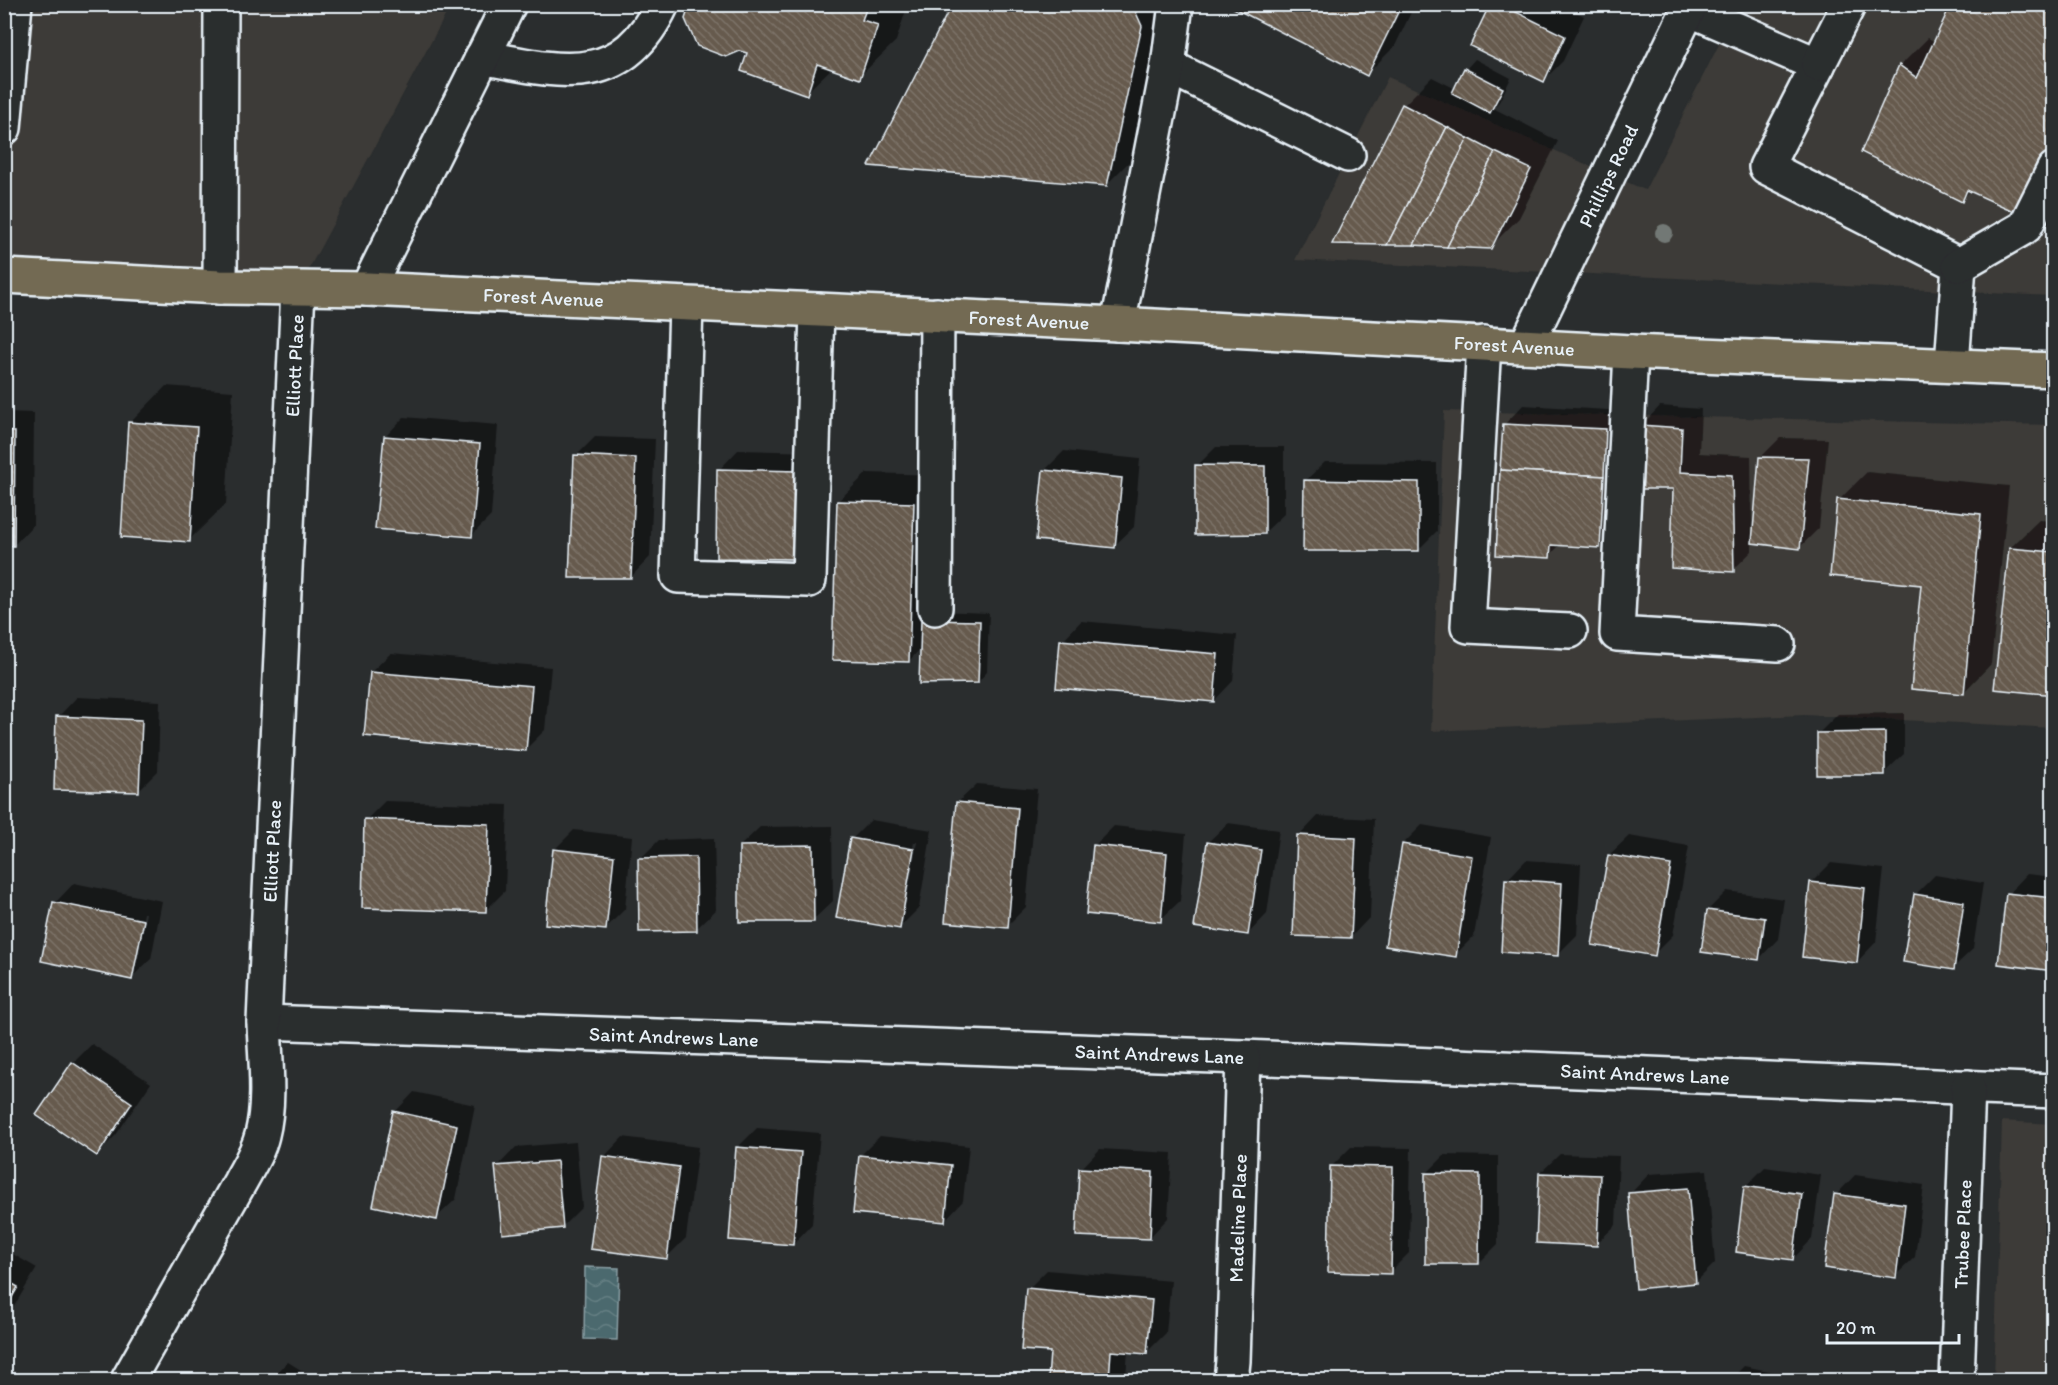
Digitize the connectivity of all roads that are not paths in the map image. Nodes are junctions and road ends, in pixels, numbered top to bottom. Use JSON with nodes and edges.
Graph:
{"nodes":[{"id":1,"x":15,"y":4,"type":"edge"},
{"id":2,"x":221,"y":4,"type":"edge"},
{"id":3,"x":509,"y":4,"type":"edge"},
{"id":4,"x":662,"y":4,"type":"edge"},
{"id":5,"x":1176,"y":4,"type":"edge"},
{"id":6,"x":1849,"y":4,"type":"edge"},
{"id":7,"x":1690,"y":7,"type":"edge"},
{"id":8,"x":482,"y":57,"type":"junction"},
{"id":9,"x":1818,"y":65,"type":"junction"},
{"id":10,"x":1168,"y":66,"type":"junction"},
{"id":11,"x":4,"y":128,"type":"edge"},
{"id":12,"x":1348,"y":155,"type":"dead end"},
{"id":13,"x":2054,"y":169,"type":"edge"},
{"id":14,"x":1959,"y":265,"type":"junction"},
{"id":15,"x":4,"y":276,"type":"edge"},
{"id":16,"x":220,"y":287,"type":"junction"},
{"id":17,"x":298,"y":289,"type":"junction"},
{"id":18,"x":367,"y":289,"type":"junction"},
{"id":19,"x":686,"y":304,"type":"junction"},
{"id":20,"x":817,"y":310,"type":"junction"},
{"id":21,"x":937,"y":315,"type":"junction"},
{"id":22,"x":1118,"y":324,"type":"junction"},
{"id":23,"x":1484,"y":343,"type":"junction"},
{"id":24,"x":1526,"y":346,"type":"junction"},
{"id":25,"x":1632,"y":352,"type":"junction"},
{"id":26,"x":1952,"y":365,"type":"junction"},
{"id":27,"x":2054,"y":370,"type":"edge"},
{"id":28,"x":935,"y":608,"type":"dead end"},
{"id":29,"x":1570,"y":631,"type":"dead end"},
{"id":30,"x":1778,"y":644,"type":"dead end"},
{"id":31,"x":264,"y":1022,"type":"junction"},
{"id":32,"x":1243,"y":1057,"type":"junction"},
{"id":33,"x":1968,"y":1088,"type":"junction"},
{"id":34,"x":2054,"y":1090,"type":"edge"},
{"id":35,"x":128,"y":1380,"type":"edge"},
{"id":36,"x":1231,"y":1380,"type":"edge"},
{"id":37,"x":1957,"y":1380,"type":"edge"}],
"edges":[{"from":1,"to":11,"type":"street"},
{"from":2,"to":16,"type":"street"},
{"from":3,"to":8,"type":"street"},
{"from":4,"to":8,"type":"street"},
{"from":5,"to":10,"type":"street"},
{"from":6,"to":9,"type":"street"},
{"from":7,"to":9,"type":"street"},
{"from":7,"to":24,"type":"street","name":"Phillips Road"},
{"from":8,"to":18,"type":"street"},
{"from":9,"to":14,"type":"street"},
{"from":10,"to":12,"type":"street"},
{"from":10,"to":22,"type":"street"},
{"from":13,"to":14,"type":"street"},
{"from":14,"to":26,"type":"street"},
{"from":15,"to":16,"type":"main road","name":"Forest Avenue"},
{"from":16,"to":17,"type":"main road","name":"Forest Avenue"},
{"from":17,"to":18,"type":"main road","name":"Forest Avenue"},
{"from":17,"to":31,"type":"street","name":"Elliott Place"},
{"from":18,"to":19,"type":"main road","name":"Forest Avenue"},
{"from":19,"to":20,"type":"main road","name":"Forest Avenue"},
{"from":19,"to":20,"type":"street"},
{"from":20,"to":21,"type":"main road","name":"Forest Avenue"},
{"from":21,"to":22,"type":"main road","name":"Forest Avenue"},
{"from":21,"to":28,"type":"street"},
{"from":22,"to":23,"type":"main road","name":"Forest Avenue"},
{"from":23,"to":24,"type":"main road","name":"Forest Avenue"},
{"from":23,"to":29,"type":"street"},
{"from":24,"to":25,"type":"main road","name":"Forest Avenue"},
{"from":25,"to":26,"type":"main road","name":"Forest Avenue"},
{"from":25,"to":30,"type":"street"},
{"from":26,"to":27,"type":"main road","name":"Forest Avenue"},
{"from":31,"to":32,"type":"street","name":"Saint Andrews Lane"},
{"from":31,"to":35,"type":"street","name":"Elliott Place"},
{"from":32,"to":33,"type":"street","name":"Saint Andrews Lane"},
{"from":32,"to":36,"type":"street","name":"Madeline Place"},
{"from":33,"to":34,"type":"street","name":"Saint Andrews Lane"},
{"from":33,"to":37,"type":"street","name":"Trubee Place"}]}
